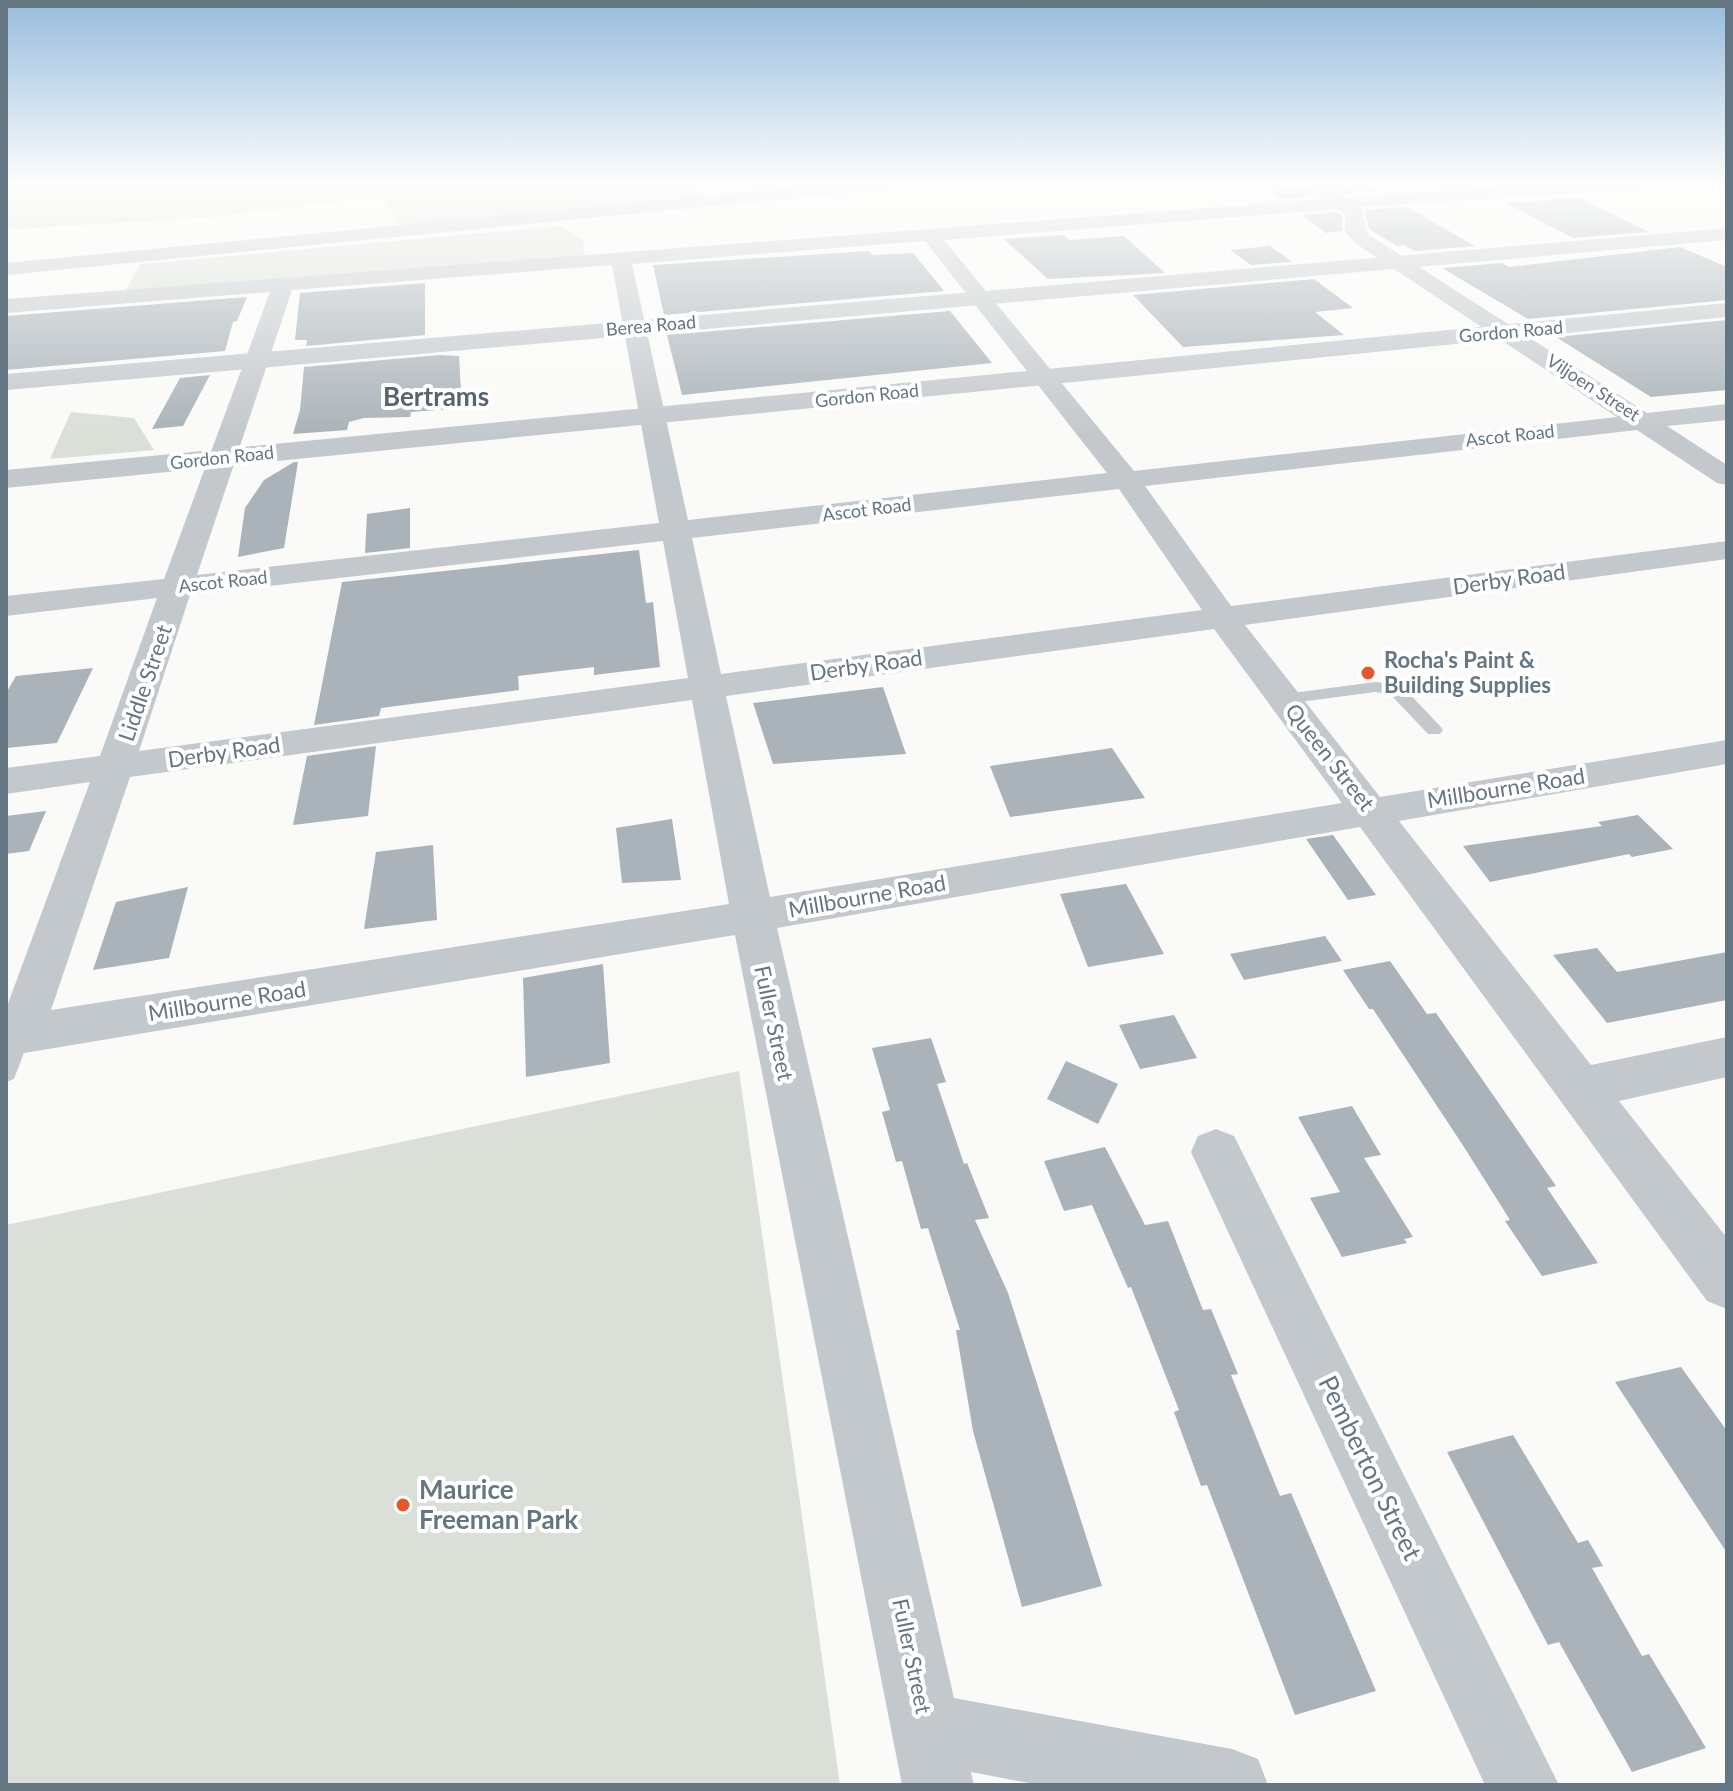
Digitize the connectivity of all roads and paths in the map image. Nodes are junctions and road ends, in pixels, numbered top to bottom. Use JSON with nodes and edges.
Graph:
{"nodes":[{"id":1,"x":509,"y":268,"type":"edge"},
{"id":2,"x":623,"y":268,"type":"edge"},
{"id":3,"x":956,"y":268,"type":"edge"},
{"id":4,"x":1332,"y":268,"type":"edge"},
{"id":5,"x":1408,"y":268,"type":"edge"},
{"id":6,"x":283,"y":285,"type":"junction"},
{"id":7,"x":980,"y":297,"type":"junction"},
{"id":8,"x":6,"y":306,"type":"edge"},
{"id":9,"x":1727,"y":310,"type":"edge"},
{"id":10,"x":635,"y":328,"type":"junction"},
{"id":11,"x":1507,"y":332,"type":"junction"},
{"id":12,"x":256,"y":360,"type":"junction"},
{"id":13,"x":1043,"y":379,"type":"junction"},
{"id":14,"x":6,"y":382,"type":"edge"},
{"id":15,"x":1727,"y":412,"type":"edge"},
{"id":16,"x":654,"y":417,"type":"junction"},
{"id":17,"x":1644,"y":421,"type":"junction"},
{"id":18,"x":220,"y":459,"type":"junction"},
{"id":19,"x":1727,"y":477,"type":"edge"},
{"id":20,"x":6,"y":479,"type":"edge"},
{"id":21,"x":1127,"y":480,"type":"junction"},
{"id":22,"x":675,"y":532,"type":"junction"},
{"id":23,"x":1727,"y":550,"type":"edge"},
{"id":24,"x":177,"y":587,"type":"junction"},
{"id":25,"x":6,"y":606,"type":"edge"},
{"id":26,"x":1223,"y":618,"type":"junction"},
{"id":27,"x":708,"y":686,"type":"junction"},
{"id":28,"x":1285,"y":699,"type":"junction"},
{"id":29,"x":1434,"y":730,"type":"dead end"},
{"id":30,"x":1727,"y":752,"type":"edge"},
{"id":31,"x":117,"y":766,"type":"junction"},
{"id":32,"x":6,"y":781,"type":"edge"},
{"id":33,"x":1371,"y":811,"type":"junction"},
{"id":34,"x":753,"y":916,"type":"junction"},
{"id":35,"x":11,"y":1048,"type":"edge"},
{"id":36,"x":1727,"y":1057,"type":"edge"},
{"id":37,"x":1579,"y":1089,"type":"junction"},
{"id":38,"x":1216,"y":1152,"type":"dead end"},
{"id":39,"x":1727,"y":1282,"type":"edge"},
{"id":40,"x":933,"y":1757,"type":"edge"},
{"id":41,"x":1232,"y":1785,"type":"edge"},
{"id":42,"x":1523,"y":1785,"type":"edge"}],
"edges":[{"from":1,"to":6,"type":"street"},
{"from":2,"to":10,"type":"street","name":"Fuller Street"},
{"from":3,"to":7,"type":"street","name":"Queen Street"},
{"from":4,"to":7,"type":"street","name":"Berea Road"},
{"from":5,"to":11,"type":"street","name":"Viljoen Street"},
{"from":6,"to":8,"type":"street"},
{"from":6,"to":12,"type":"street","name":"Liddle Street"},
{"from":7,"to":10,"type":"street","name":"Berea Road"},
{"from":7,"to":13,"type":"street","name":"Queen Street"},
{"from":9,"to":11,"type":"street","name":"Gordon Road"},
{"from":10,"to":12,"type":"street","name":"Berea Road"},
{"from":10,"to":16,"type":"street","name":"Fuller Street"},
{"from":11,"to":13,"type":"street","name":"Gordon Road"},
{"from":11,"to":17,"type":"street","name":"Viljoen Street"},
{"from":12,"to":14,"type":"street","name":"Berea Road"},
{"from":12,"to":18,"type":"street","name":"Liddle Street"},
{"from":13,"to":16,"type":"street","name":"Gordon Road"},
{"from":13,"to":21,"type":"street","name":"Queen Street"},
{"from":15,"to":17,"type":"street","name":"Ascot Road"},
{"from":16,"to":18,"type":"street","name":"Gordon Road"},
{"from":16,"to":22,"type":"street","name":"Fuller Street"},
{"from":17,"to":19,"type":"street","name":"Viljoen Street"},
{"from":17,"to":21,"type":"street","name":"Ascot Road"},
{"from":18,"to":20,"type":"street","name":"Gordon Road"},
{"from":18,"to":24,"type":"street","name":"Liddle Street"},
{"from":21,"to":22,"type":"street","name":"Ascot Road"},
{"from":21,"to":26,"type":"street","name":"Queen Street"},
{"from":22,"to":24,"type":"street","name":"Ascot Road"},
{"from":22,"to":27,"type":"street","name":"Fuller Street"},
{"from":23,"to":26,"type":"street","name":"Derby Road"},
{"from":24,"to":25,"type":"street","name":"Ascot Road"},
{"from":24,"to":31,"type":"street","name":"Liddle Street"},
{"from":26,"to":27,"type":"street","name":"Derby Road"},
{"from":26,"to":28,"type":"street","name":"Queen Street"},
{"from":27,"to":31,"type":"street","name":"Derby Road"},
{"from":27,"to":34,"type":"street","name":"Fuller Street"},
{"from":28,"to":29,"type":"lane"},
{"from":28,"to":33,"type":"street","name":"Queen Street"},
{"from":30,"to":33,"type":"street","name":"Millbourne Road"},
{"from":31,"to":32,"type":"street","name":"Derby Road"},
{"from":31,"to":35,"type":"street","name":"Liddle Street"},
{"from":33,"to":34,"type":"street","name":"Millbourne Road"},
{"from":33,"to":37,"type":"street","name":"Queen Street"},
{"from":34,"to":35,"type":"street","name":"Millbourne Road"},
{"from":34,"to":40,"type":"street","name":"Fuller Street"},
{"from":36,"to":37,"type":"street"},
{"from":37,"to":39,"type":"street","name":"Queen Street"},
{"from":38,"to":42,"type":"street","name":"Pemberton Street"},
{"from":40,"to":41,"type":"street"}]}
